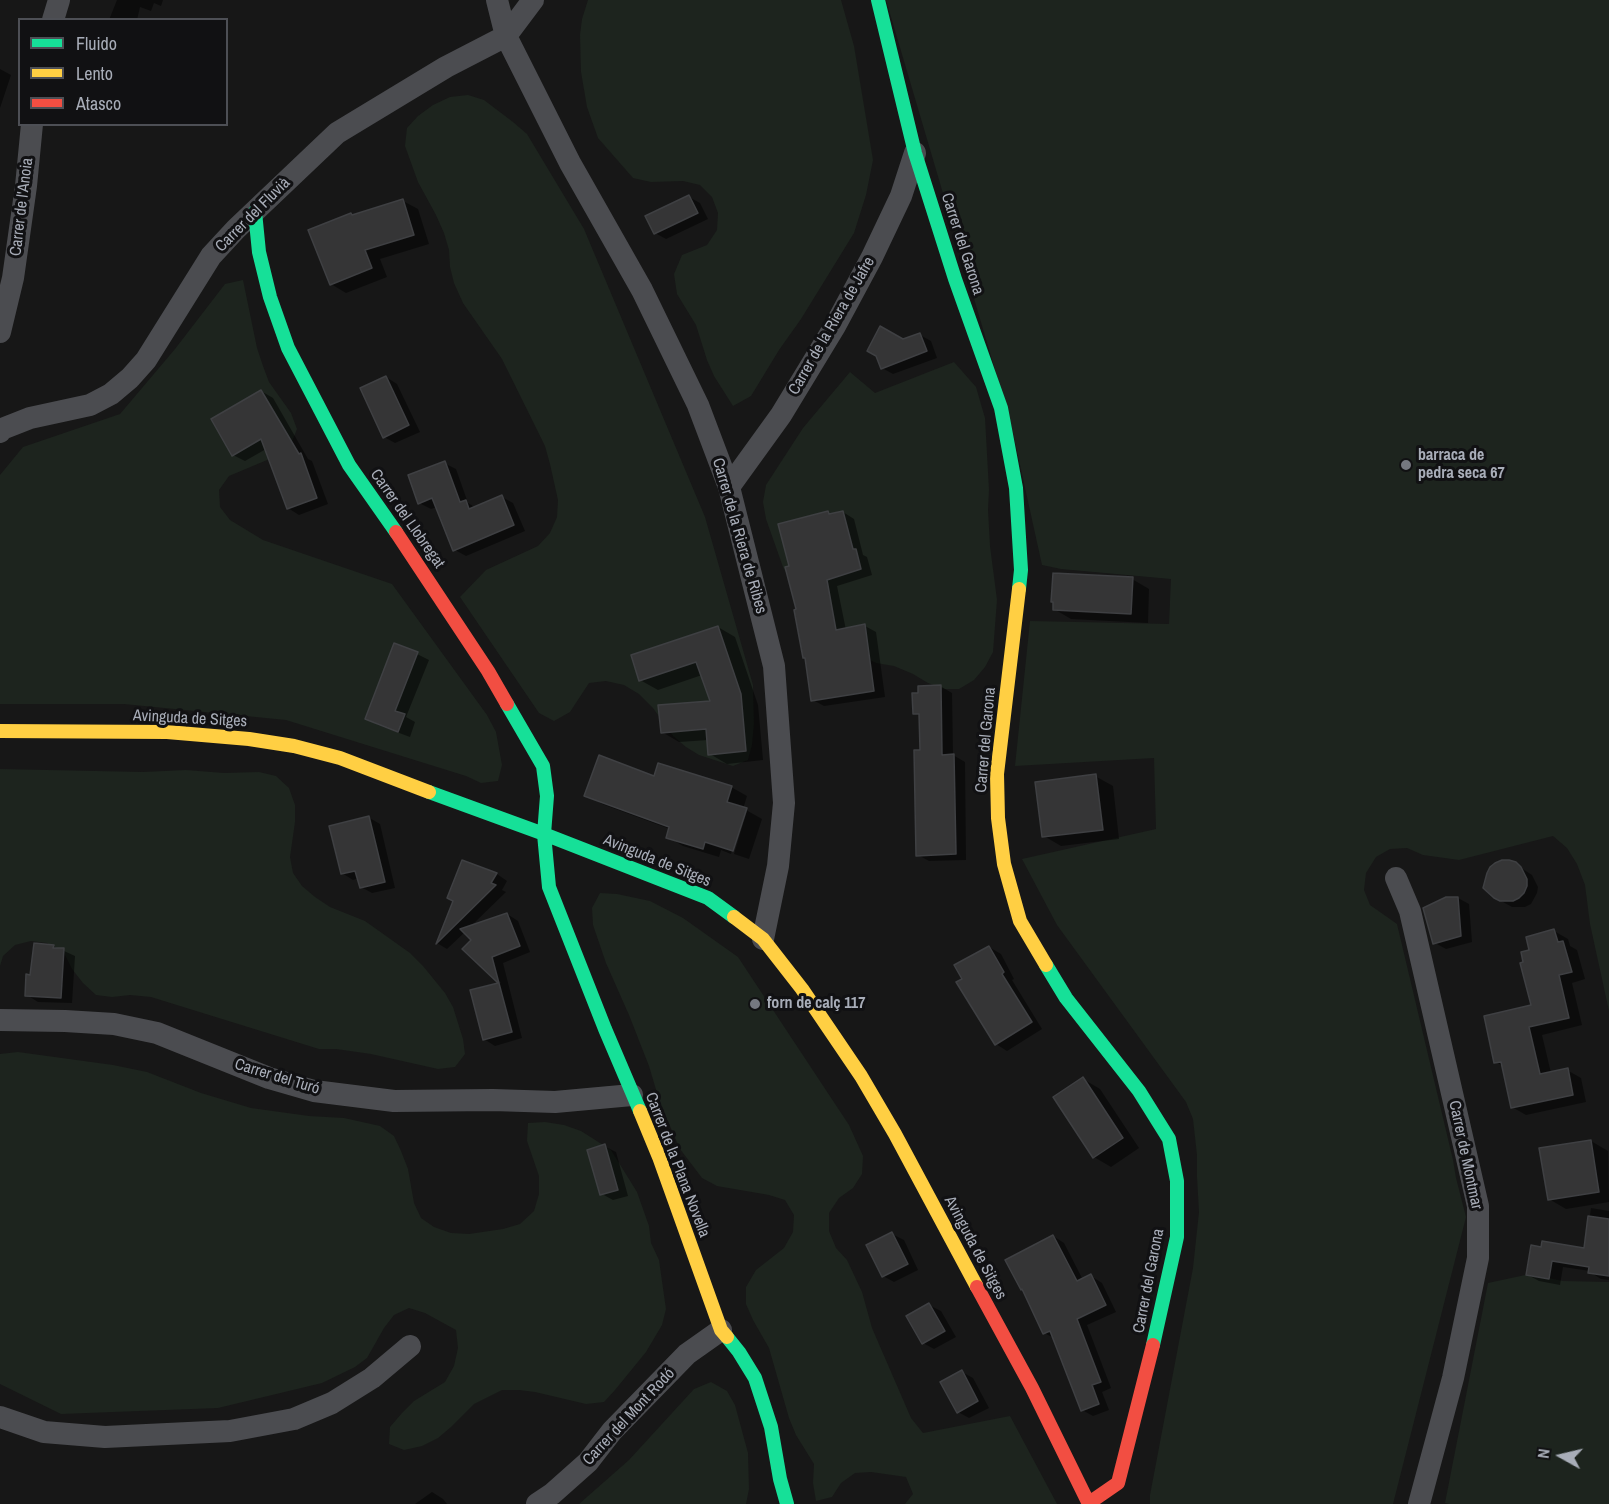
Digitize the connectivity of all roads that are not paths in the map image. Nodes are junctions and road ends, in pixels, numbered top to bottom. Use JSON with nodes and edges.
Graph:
{"nodes":[{"id":1,"x":59,"y":0,"type":"edge"},
{"id":2,"x":497,"y":0,"type":"edge"},
{"id":3,"x":533,"y":0,"type":"edge"},
{"id":4,"x":878,"y":0,"type":"edge"},
{"id":5,"x":54,"y":18,"type":"edge"},
{"id":6,"x":506,"y":36,"type":"junction"},
{"id":7,"x":32,"y":126,"type":"edge"},
{"id":8,"x":915,"y":153,"type":"junction"},
{"id":9,"x":255,"y":212,"type":"junction"},
{"id":10,"x":1,"y":328,"type":"edge"},
{"id":11,"x":1,"y":429,"type":"edge"},
{"id":12,"x":729,"y":487,"type":"junction"},
{"id":13,"x":0,"y":731,"type":"edge"},
{"id":14,"x":544,"y":834,"type":"junction"},
{"id":15,"x":1396,"y":878,"type":"dead end"},
{"id":16,"x":763,"y":939,"type":"junction"},
{"id":17,"x":0,"y":1020,"type":"edge"},
{"id":18,"x":632,"y":1095,"type":"junction"},
{"id":19,"x":721,"y":1330,"type":"junction"},
{"id":20,"x":410,"y":1346,"type":"dead end"},
{"id":21,"x":0,"y":1417,"type":"edge"},
{"id":22,"x":537,"y":1504,"type":"edge"},
{"id":23,"x":787,"y":1504,"type":"edge"},
{"id":24,"x":1089,"y":1504,"type":"edge"},
{"id":25,"x":1419,"y":1504,"type":"edge"}],
"edges":[{"from":1,"to":5,"type":"street"},
{"from":2,"to":6,"type":"street","name":"Carrer de la Riera de Ribes"},
{"from":3,"to":6,"type":"street"},
{"from":4,"to":8,"type":"street","name":"Carrer del Garona"},
{"from":6,"to":9,"type":"street","name":"Carrer del Fluvià"},
{"from":6,"to":12,"type":"street","name":"Carrer de la Riera de Ribes"},
{"from":7,"to":10,"type":"street","name":"Carrer de l'Anoia"},
{"from":8,"to":12,"type":"street","name":"Carrer de la Riera de Jafre"},
{"from":8,"to":24,"type":"street","name":"Carrer del Garona"},
{"from":9,"to":11,"type":"street","name":"Carrer del Fluvià"},
{"from":9,"to":14,"type":"street","name":"Carrer del Llobregat"},
{"from":12,"to":16,"type":"street","name":"Carrer de la Riera de Ribes"},
{"from":13,"to":14,"type":"street","name":"Avinguda de Sitges"},
{"from":14,"to":16,"type":"street","name":"Avinguda de Sitges"},
{"from":14,"to":18,"type":"street","name":"Carrer de la Plana Novella"},
{"from":15,"to":25,"type":"street","name":"Carrer de Montmar"},
{"from":16,"to":24,"type":"street","name":"Avinguda de Sitges"},
{"from":17,"to":18,"type":"street","name":"Carrer del Turó"},
{"from":18,"to":19,"type":"street","name":"Carrer de la Plana Novella"},
{"from":19,"to":22,"type":"street","name":"Carrer del Mont Rodó"},
{"from":19,"to":23,"type":"street","name":"Carrer de la Plana Novella"},
{"from":20,"to":21,"type":"street"}]}
